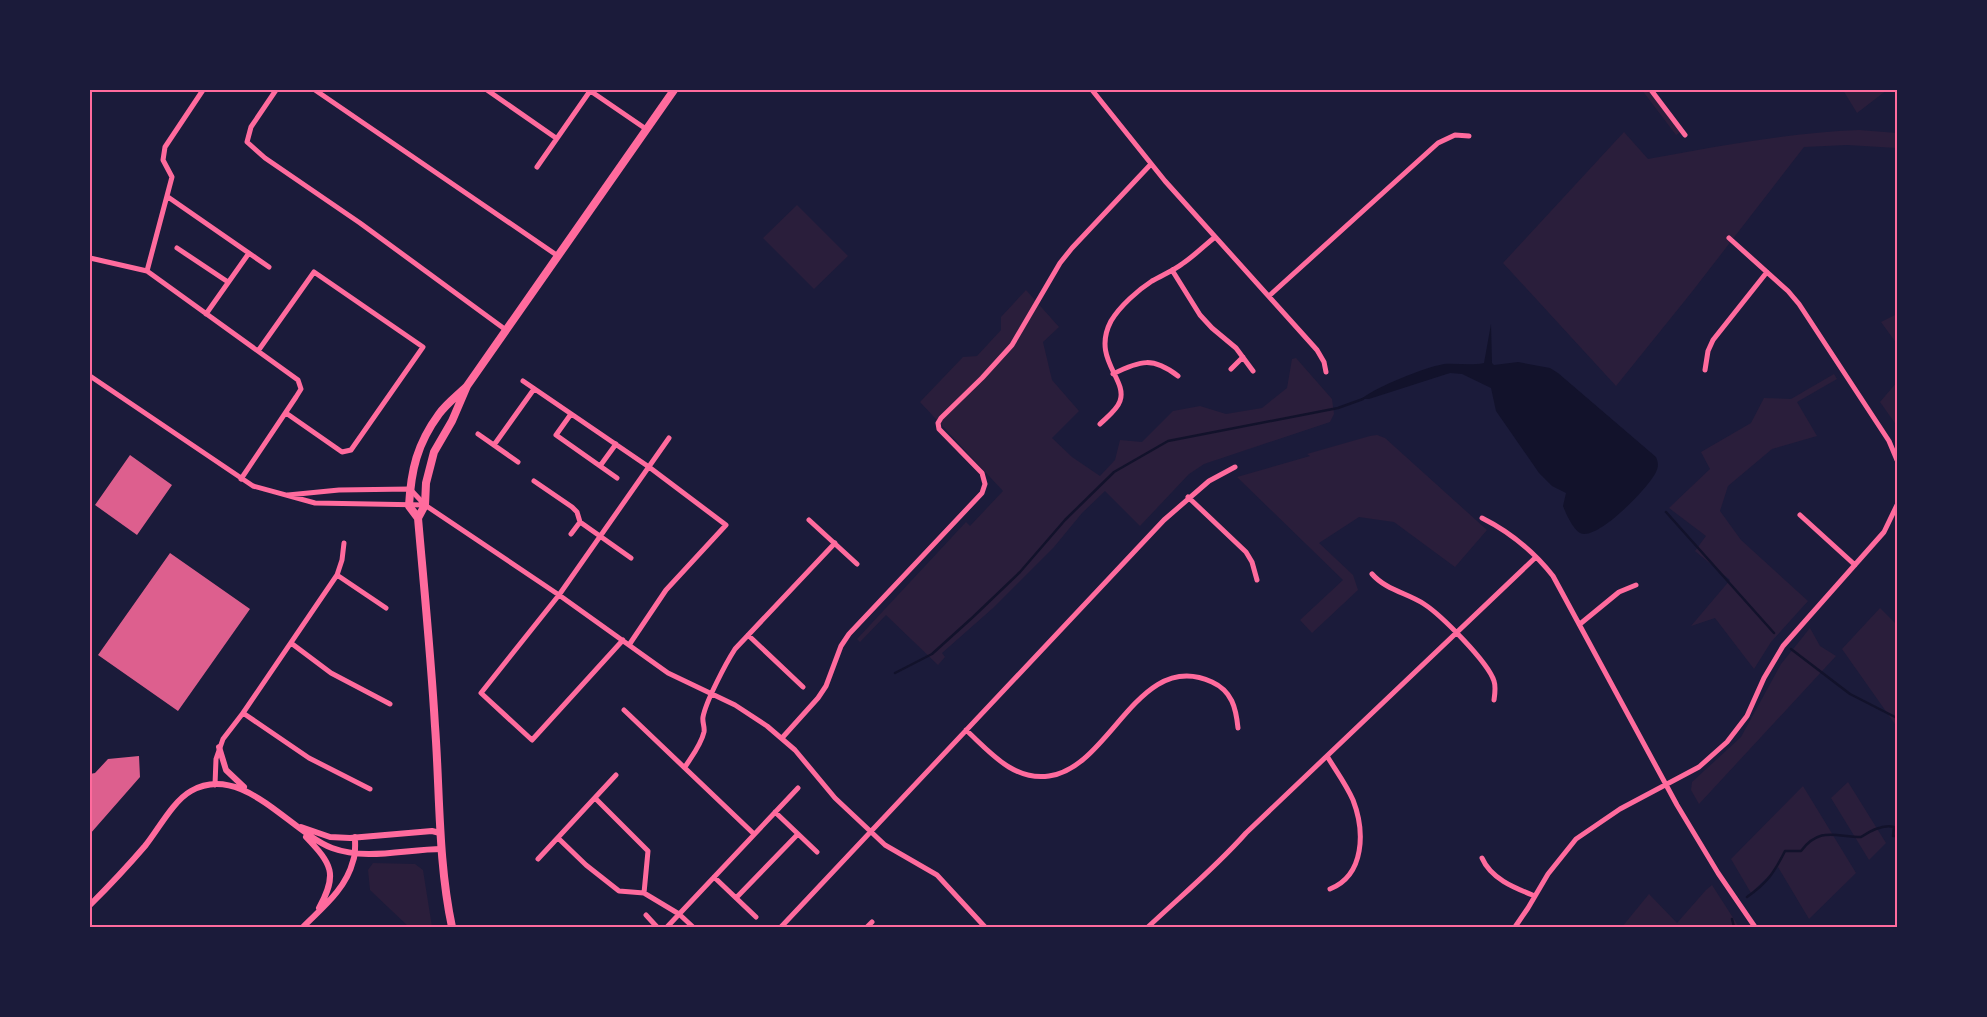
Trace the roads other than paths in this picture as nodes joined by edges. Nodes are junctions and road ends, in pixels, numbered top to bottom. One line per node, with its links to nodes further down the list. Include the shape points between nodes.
1 (202, 90): 15 (street, via 165,147 163,160 172,177)
2 (276, 90): 29 (street, via 251,128 247,142)
3 (315, 90): 20 (street)
4 (487, 90): 12 (street)
5 (674, 90): 9 (main road)
6 (1092, 90): 13 (street)
7 (1651, 90): 10 (street)
8 (589, 91): 9 (street); 12 (street)
9 (646, 129): 20 (main road)
10 (1686, 135)
11 (1469, 136): 27 (street, via 1455,135 1438,143)
12 (556, 138): 14 (street)
13 (1151, 164): 16 (street); 96 (street, via 1060,263 1012,346 941,418 939,428 982,474 985,484 982,493 849,634 826,686)
14 (537, 167)
15 (168, 197): 19 (street); 24 (street)
16 (1215, 236): 23 (street); 27 (street)
17 (1729, 238): 25 (street)
18 (177, 248): 26 (street)
19 (249, 253): 22 (street); 26 (street)
20 (558, 256): 29 (main road)
21 (90, 258): 24 (street)
22 (270, 267)
23 (1172, 270): 31 (street, via 1200,315); 36 (street, via 1142,287 1110,323 1105,342)
24 (148, 271): 28 (street)
25 (1766, 272): 33 (street, via 1713,340); 49 (street, via 1806,313 1889,441)
26 (228, 282): 28 (street)
27 (1269, 296): 35 (street, via 1317,350)
28 (206, 314): 30 (street)
29 (506, 330): 40 (main road)
30 (258, 351): 42 (street, via 300,384 301,389); 42 (street, via 314,272 423,347 351,450 342,452)
31 (1244, 357): 32 (street); 34 (street)
32 (1231, 369)
33 (1705, 370)
34 (1253, 371)
35 (1326, 372)
36 (1113, 374): 38 (street, via 1145,362 1156,363); 44 (street, via 1120,388 1120,400)
37 (90, 376): 55 (street)
38 (1178, 376)
39 (523, 381): 41 (street)
40 (467, 386): 57 (main road, via 440,412 427,431 414,459); 60 (main road, via 434,452 425,491)
41 (534, 389): 43 (street); 48 (street)
42 (286, 413): 55 (street)
43 (571, 414): 47 (street); 51 (street, via 556,435)
44 (1100, 424)
45 (478, 434): 48 (street)
46 (669, 438): 52 (street)
47 (616, 444): 51 (street); 52 (street)
48 (494, 445): 50 (street)
49 (1897, 460)
50 (518, 462)
51 (600, 466): 54 (street)
52 (649, 467): 69 (street); 87 (street, via 726,525 666,590)
53 (1235, 467): 59 (street)
54 (617, 478)
55 (241, 479): 58 (street, via 253,486)
56 (534, 481): 67 (street, via 572,507)
57 (410, 489): 58 (street, via 339,490); 60 (street); 62 (main road)
58 (288, 496): 62 (street, via 315,503)
59 (1188, 497): 78 (street, via 1246,552); 95 (street)
60 (426, 505): 62 (street); 64 (main road); 80 (street)
61 (1897, 505): 75 (street, via 1884,532)
62 (409, 506): 64 (main road)
63 (1800, 515): 75 (street)
64 (418, 518): 110 (main road)
65 (1482, 518): 72 (street, via 1507,532)
66 (809, 520): 71 (street)
67 (580, 522): 68 (street); 69 (street)
68 (571, 534)
69 (600, 537): 73 (street); 80 (street)
70 (344, 543): 77 (street)
71 (835, 543): 74 (street); 84 (street)
72 (1536, 557): 82 (street, via 1553,576); 83 (street)
73 (631, 558)
74 (857, 564)
75 (1855, 565): 101 (street, via 1783,646 1747,716 1727,742 1700,767)
76 (1372, 574): 83 (street, via 1386,586 1425,605)
77 (338, 575): 81 (street); 86 (street)
78 (1257, 580)
79 (1636, 585): 82 (street, via 1619,592)
80 (559, 595): 85 (street); 85 (street, via 481,692 532,740)
81 (386, 608)
82 (1580, 624): 101 (street)
83 (1456, 633): 90 (street, via 1490,673 1495,688); 98 (street)
84 (748, 635): 88 (street); 89 (street, via 728,659)
85 (623, 640): 87 (street)
86 (291, 643): 91 (street, via 331,673); 93 (street)
87 (629, 645): 89 (street, via 681,680)
88 (803, 687)
89 (712, 694): 96 (street, via 748,712); 99 (street, via 702,718 704,730 701,741)
90 (1494, 700)
91 (390, 704)
92 (624, 710): 99 (street)
93 (243, 714): 97 (street); 104 (street, via 309,758)
94 (1238, 728): 95 (street, via 1234,704 1227,692 1209,680 1188,677 1168,680 1148,691 1082,761 1055,774 1036,776 1012,770)
95 (966, 730): 109 (street)
96 (782, 738): 109 (street, via 835,798)
97 (219, 746): 102 (street); 105 (street, via 226,770)
98 (1327, 756): 121 (street, via 1347,788 1360,831 1354,870 1346,880); 139 (street)
99 (685, 767): 111 (street)
100 (616, 775): 106 (street)
101 (1666, 784): 123 (street, via 1620,809 1576,839); 141 (street, via 1718,873)
102 (215, 785): 105 (street, via 238,787); 125 (street, via 198,788 184,796)
103 (798, 788): 107 (street)
104 (370, 789)
105 (250, 793): 108 (street)
106 (595, 798): 114 (street); 122 (street, via 648,851)
107 (775, 812): 111 (street); 112 (street)
108 (295, 825): 113 (street, via 330,836); 117 (street, via 322,843); 127 (street, via 326,858 331,874)
109 (871, 832): 136 (street); 138 (street, via 898,854 937,875)
110 (440, 833): 113 (street); 115 (main road)
111 (754, 834): 120 (street)
112 (798, 834): 116 (street); 124 (street)
113 (355, 837): 117 (street)
114 (558, 838): 119 (street); 122 (street, via 619,891)
115 (442, 849): 117 (street); 132 (main road)
116 (817, 852)
117 (355, 853): 127 (street, via 344,882)
118 (1482, 858): 123 (street, via 1486,868 1497,877)
119 (538, 859)
120 (714, 877): 124 (street); 126 (street)
121 (1330, 888)
122 (644, 893): 126 (street)
123 (1535, 896): 140 (street)
124 (736, 898): 129 (street)
125 (90, 905)
126 (679, 914): 134 (street); 135 (street)
127 (315, 915): 131 (street)
128 (646, 915): 133 (street)
129 (756, 917)
130 (872, 922): 137 (street)
131 (302, 927)
132 (452, 927)
133 (658, 927)
134 (668, 927)
135 (693, 927)
136 (782, 927)
137 (867, 927)
138 (985, 927)
139 (1148, 927)
140 (1515, 927)
141 (1755, 927)

